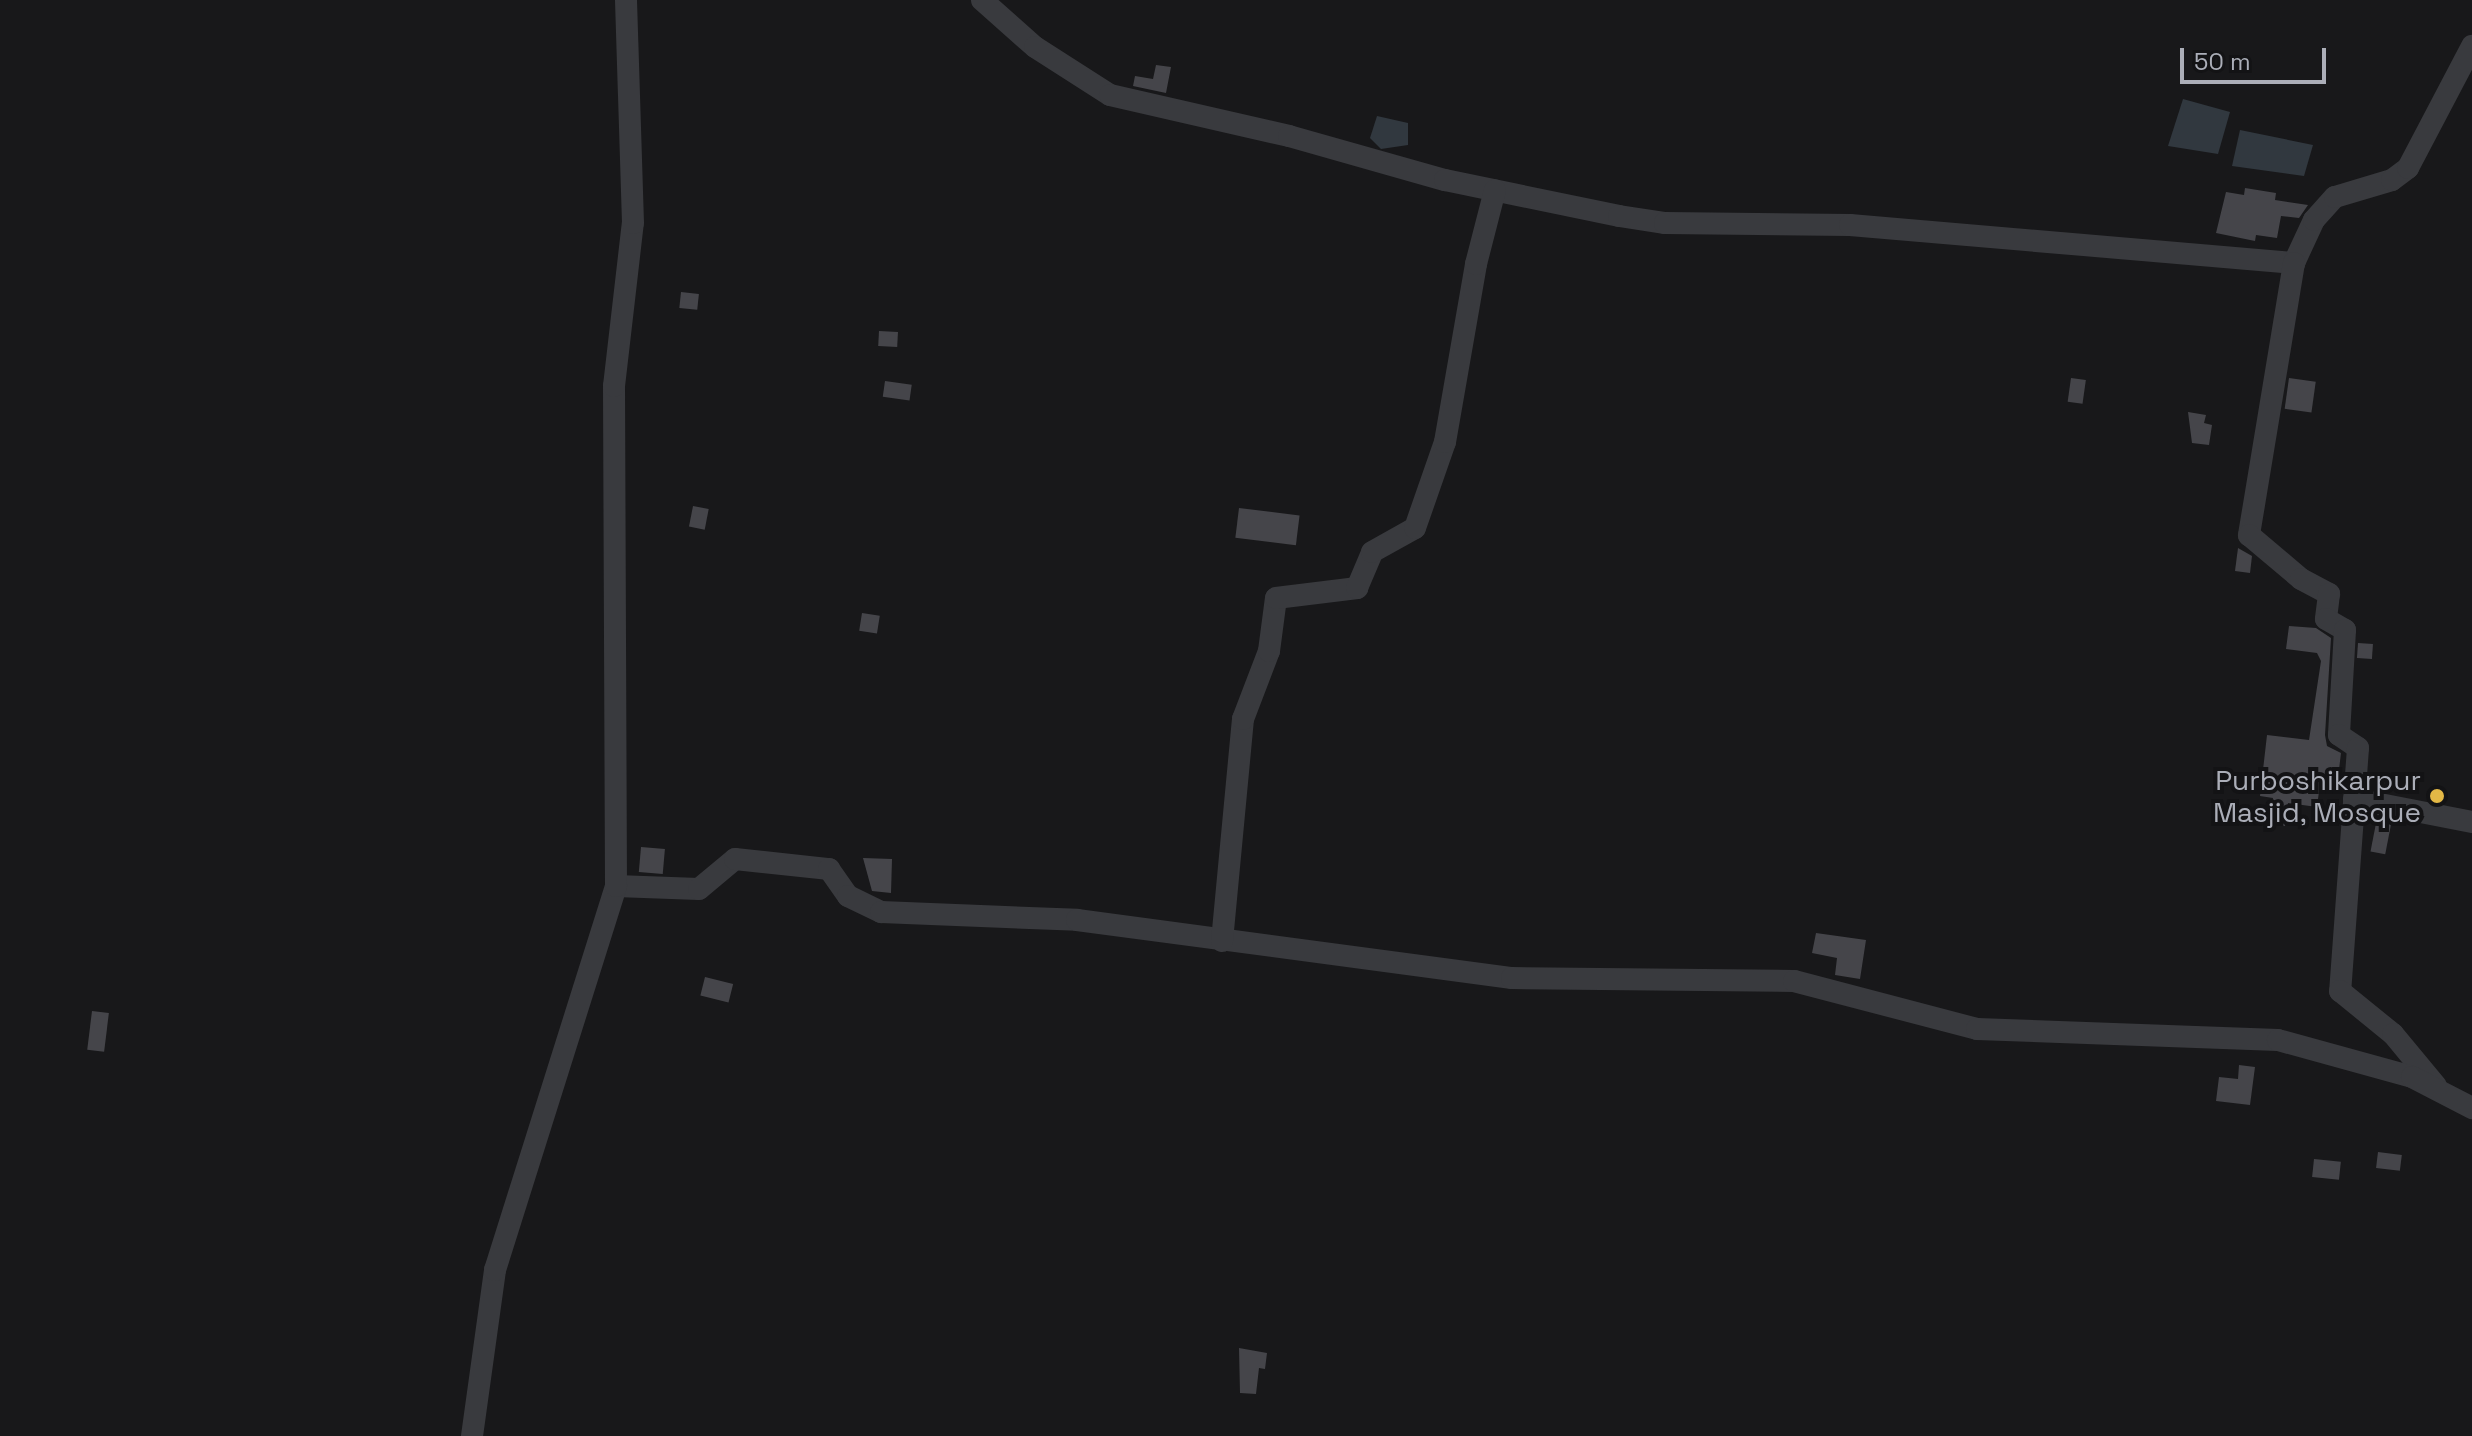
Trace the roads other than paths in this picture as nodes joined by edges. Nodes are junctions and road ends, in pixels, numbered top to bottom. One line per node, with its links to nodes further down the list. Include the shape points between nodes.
1 (626, 0): 8 (street, via 633,223 614,386)
2 (982, 0): 4 (street, via 1035,47 1110,95)
3 (2472, 46): 5 (street, via 2408,168 2392,180 2335,197 2314,220)
4 (1495, 190): 5 (street, via 1665,223 1850,225); 9 (street, via 1476,264 1445,442 1415,528 1372,552 1357,588 1276,598 1269,651 1243,719)
5 (2294, 263): 6 (street, via 2249,535 2301,579 2329,594 2326,619 2345,630 2339,735 2358,748)
6 (2354, 799): 7 (street); 10 (street, via 2340,991 2393,1034)
7 (2472, 822)
8 (616, 886): 9 (street, via 699,889 735,859 829,869 848,896 881,912 1077,920); 12 (street, via 495,1270)
9 (1222, 941): 10 (street, via 1512,978 1794,981 1977,1029 2278,1040 2412,1077)
10 (2441, 1092): 11 (street)
11 (2472, 1108)
12 (472, 1436)

